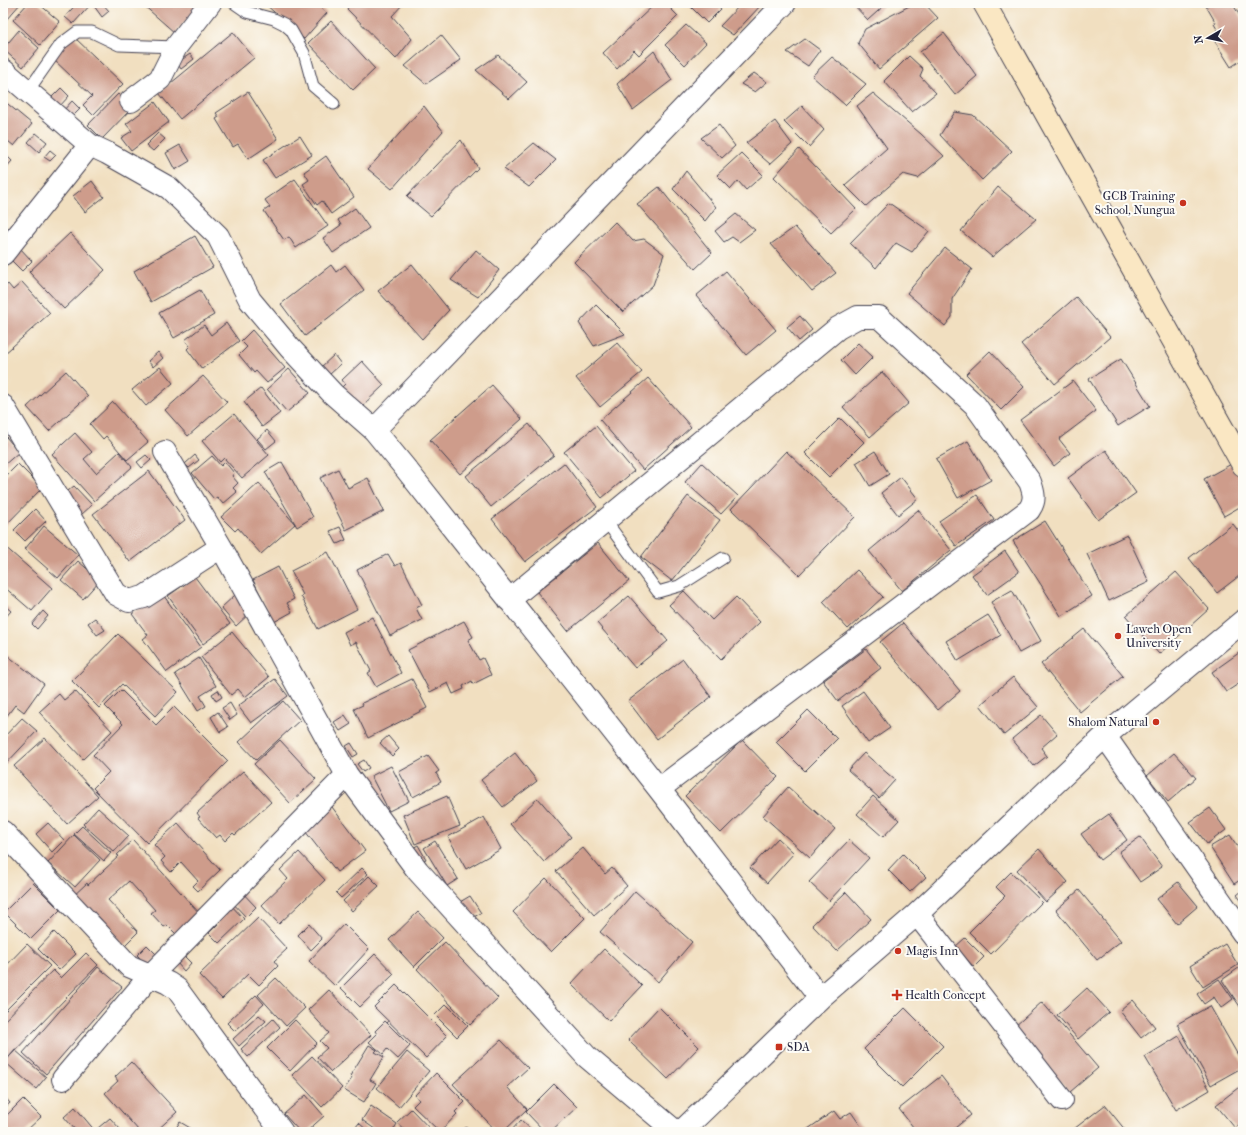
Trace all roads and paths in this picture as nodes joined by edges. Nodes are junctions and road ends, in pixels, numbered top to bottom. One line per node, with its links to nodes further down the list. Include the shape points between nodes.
1 (210, 3): 5 (street)
2 (234, 3): 9 (lane, via 247,12 274,19 291,30 304,53 313,86)
3 (785, 3): 13 (street)
4 (984, 3): 15 (street)
5 (176, 48): 7 (lane, via 119,45 92,32 77,32 61,44); 8 (street, via 160,79)
6 (3, 70): 7 (street)
7 (28, 91): 10 (street)
8 (131, 101)
9 (334, 104)
10 (90, 145): 11 (street); 13 (street, via 169,188 218,236 250,300 333,394)
11 (3, 254)
12 (3, 406): 17 (street, via 116,594 129,601 144,597)
13 (374, 430): 19 (street)
14 (165, 452): 17 (street)
15 (1243, 466)
16 (606, 520): 18 (lane, via 658,592 679,586); 19 (street); 23 (street, via 838,328 858,317 880,317 975,405 1030,482 1034,494 1034,503 1029,510)
17 (221, 547): 22 (street)
18 (723, 558)
19 (509, 600): 23 (street)
20 (1243, 621): 21 (street)
21 (1105, 736): 25 (street); 26 (street)
22 (347, 775): 27 (street); 32 (street, via 418,871 586,1057)
23 (659, 790): 28 (street)
24 (3, 832): 27 (street, via 129,966)
25 (917, 914): 28 (street); 30 (street)
26 (1243, 933)
27 (151, 975): 29 (street); 31 (street, via 177,989)
28 (820, 998): 33 (street)
29 (63, 1079)
30 (1062, 1100)
31 (282, 1132)
32 (676, 1132)
33 (681, 1132)

